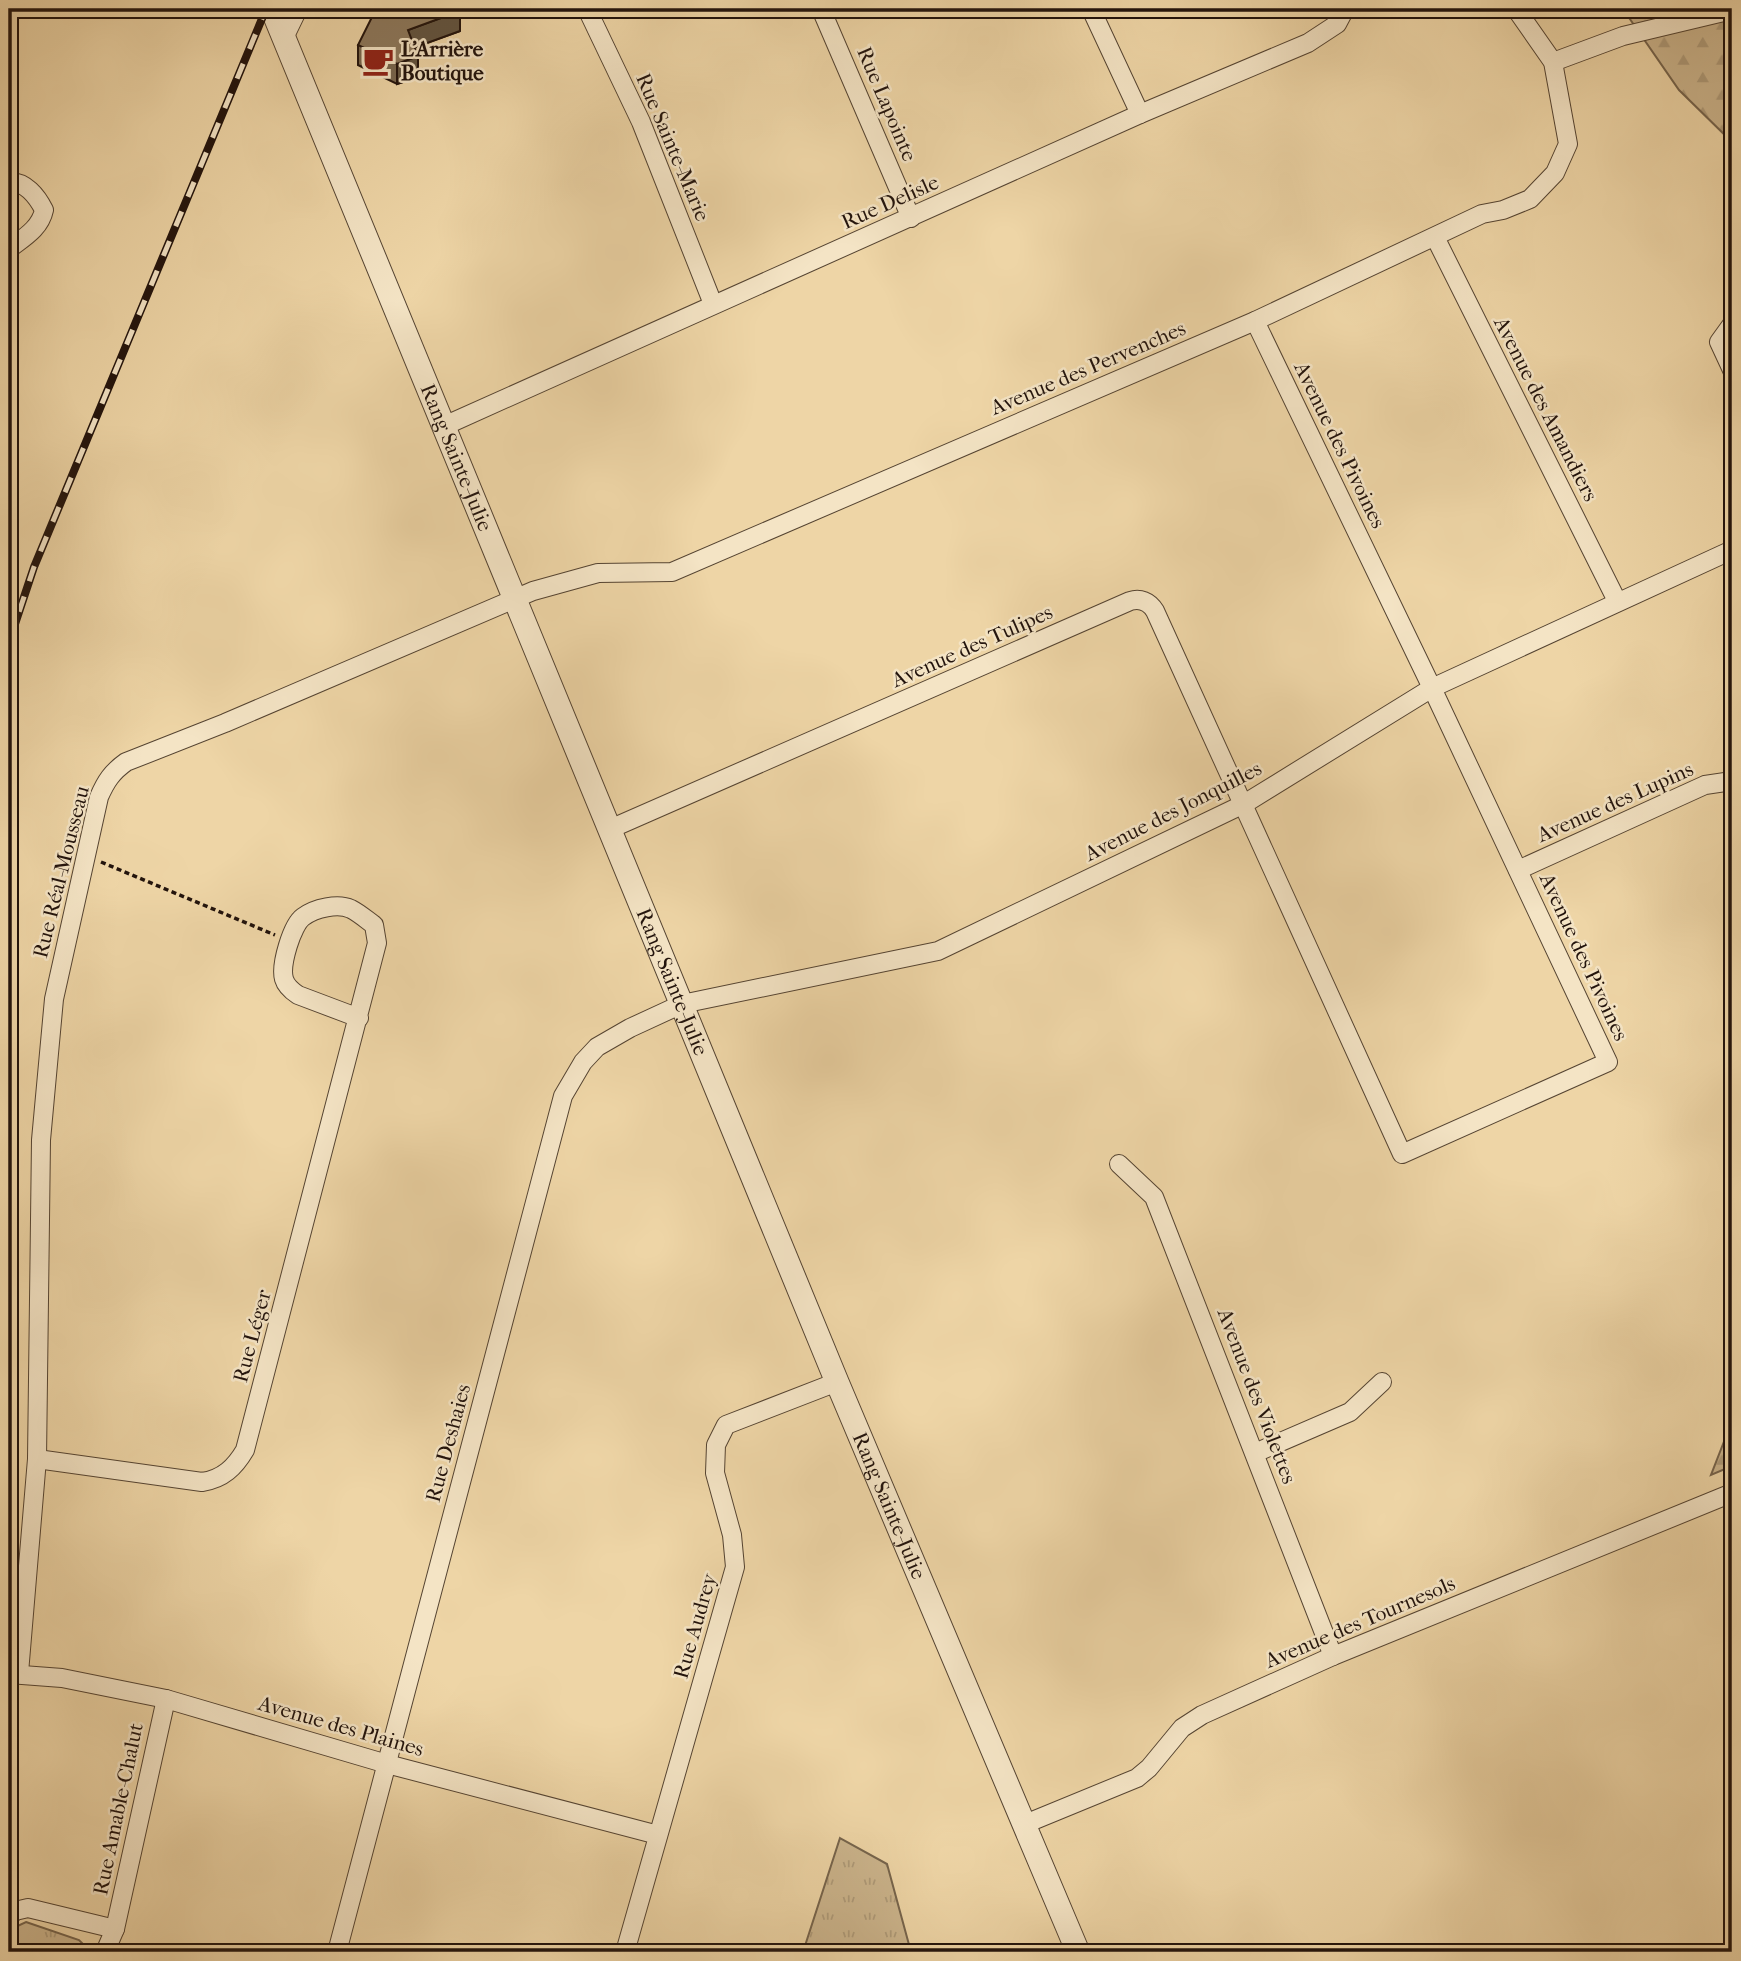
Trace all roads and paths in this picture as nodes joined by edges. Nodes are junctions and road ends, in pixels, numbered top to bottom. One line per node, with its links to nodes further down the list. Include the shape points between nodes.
1 (272, 9): 9 (street, Rang Sainte-Julie)
2 (298, 9): 9 (street)
3 (587, 9): 16 (street, Rue Sainte-Marie, via 641,122)
4 (821, 9): 13 (street, Rue Lapointe)
5 (1091, 9): 11 (street)
6 (1345, 9): 11 (street, Rue Delisle, via 1337,24 1308,43)
7 (1516, 9): 10 (street)
8 (1732, 10): 10 (street, via 1623,36)
9 (284, 37): 20 (street, Rang Sainte-Julie)
10 (1553, 62): 14 (street, Avenue des Pervenches, via 1568,144 1555,173 1530,199 1482,214)
11 (1140, 114): 13 (street, Rue Delisle)
12 (9, 182): 15 (street, via 27,189 44,210 34,229)
13 (911, 218): 16 (street, Rue Delisle)
14 (1435, 237): 17 (street, Avenue des Pervenches); 23 (street, Avenue des Amandiers)
15 (9, 249)
16 (713, 304): 20 (street, Rue Delisle)
17 (1255, 321): 22 (street, Avenue des Pervenches, via 672,572 598,573); 24 (street, Avenue des Pivoines)
18 (1732, 324): 19 (street, via 1719,342)
19 (1732, 370)
20 (444, 426): 22 (street, Rang Sainte-Julie)
21 (1732, 550): 23 (street, Avenue des Jonquilles)
22 (515, 598): 27 (street, Rang Sainte-Julie); 28 (street, Rue Réal-Mousseau, via 126,762 105,783)
23 (1618, 601): 24 (street, Avenue des Jonquilles)
24 (1432, 688): 26 (street, Avenue des Jonquilles); 29 (street, Avenue des Pivoines)
25 (1732, 781): 29 (street, Avenue des Lupins, via 1705,785)
26 (1244, 804): 27 (street, Avenue des Tulipes, via 1155,611 1138,600); 29 (street, Avenue des Pivoines, via 1402,1154 1608,1062); 31 (street, Avenue des Jonquilles, via 938,951)
27 (610, 829): 31 (street, Rang Sainte-Julie)
28 (85, 855): 30 (path); 37 (street, Rue Réal-Mousseau, via 54,999 41,1140)
29 (1518, 870)
30 (289, 942): 32 (street, Rue Léger, via 283,978 289,990); 32 (street, Rue Léger, via 304,916 333,906 349,908 374,925 377,943)
31 (682, 1004): 34 (street, Rang Sainte-Julie); 42 (street, Rue Deshaies, via 597,1047 563,1096)
32 (359, 1018): 37 (street, Rue Léger, via 245,1450 238,1461 214,1480 202,1482)
33 (1119, 1164): 36 (street, Avenue des Violettes, via 1154,1197)
34 (837, 1382): 43 (street, Rang Sainte-Julie); 44 (street, Rue Audrey, via 726,1425 716,1445 715,1473 732,1535 735,1567)
35 (1382, 1382): 36 (street, via 1350,1412)
36 (1255, 1453): 39 (street, Avenue des Violettes)
37 (37, 1459): 40 (street, Rue Réal-Mousseau)
38 (1732, 1493): 39 (street, Avenue des Tournesols)
39 (1333, 1656): 43 (street, Avenue des Tournesols, via 1192,1721 1137,1778)
40 (14, 1673): 41 (street, Avenue des Plaines)
41 (166, 1699): 42 (street, Avenue des Plaines); 46 (street, Rue Amable-Chalut)
42 (387, 1764): 44 (street, Avenue des Plaines); 48 (street, Rue Deshaies)
43 (1025, 1824): 50 (street, Rang Sainte-Julie)
44 (658, 1835): 49 (street, Rue Audrey)
45 (9, 1917): 46 (street, Rue Amable-Chalut, via 28,1908)
46 (115, 1929): 47 (street, Rue Amable-Chalut)
47 (104, 1952)
48 (337, 1952)
49 (625, 1952)
50 (1078, 1952)

